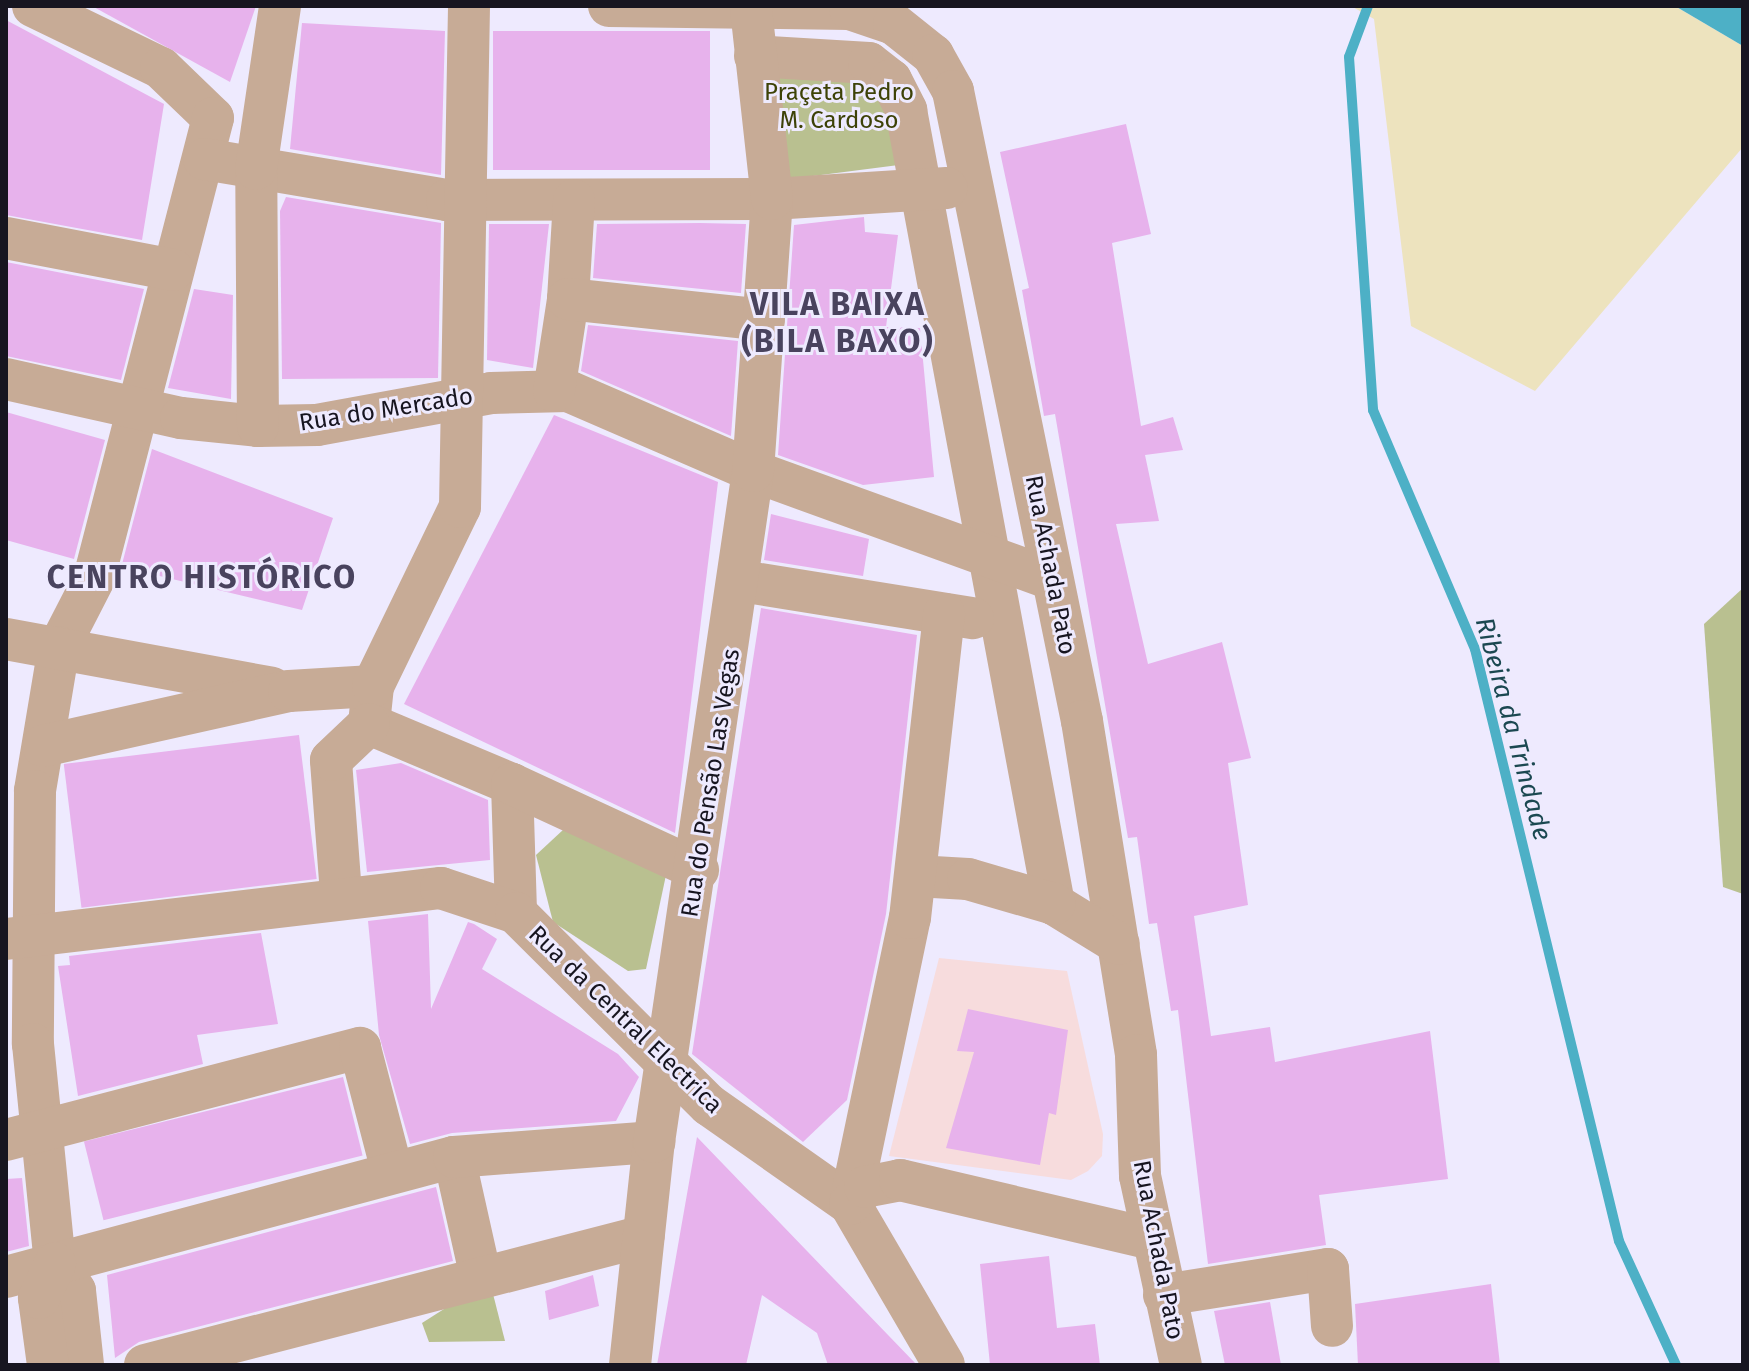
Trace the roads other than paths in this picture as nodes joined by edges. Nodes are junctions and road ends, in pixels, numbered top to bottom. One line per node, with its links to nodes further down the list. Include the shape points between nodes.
1 (33, 6): 7 (street, via 161,68 198,96 213,118)
2 (280, 6): 8 (street)
3 (469, 6): 12 (street)
4 (609, 6): 5 (street)
5 (751, 10): 6 (street, Rua do Pensão Las Vegas); 9 (street, Rua Achada Pato, via 850,9 894,24 933,55 953,91)
6 (755, 56): 10 (street, via 836,55 869,63 891,80 906,110); 11 (street, Rua do Pensão Las Vegas)
7 (204, 159): 8 (street); 15 (street)
8 (256, 169): 12 (street); 22 (street)
9 (976, 187): 10 (street); 25 (street, Rua Achada Pato)
10 (921, 190): 11 (street); 24 (street)
11 (772, 199): 13 (street); 17 (street, Rua do Pensão Las Vegas)
12 (466, 200): 13 (street); 20 (street)
13 (574, 200): 16 (street)
14 (6, 238): 15 (street)
15 (173, 270): 21 (street)
16 (568, 299): 17 (street); 19 (street)
17 (764, 320): 23 (street, Rua do Pensão Las Vegas)
18 (6, 379): 21 (street, Rua do Mercado)
19 (554, 391): 20 (street, Rua do Mercado); 23 (street, Rua do Mercado)
20 (466, 399): 22 (street, Rua do Mercado, via 317,425); 32 (street, via 460,507)
21 (135, 406): 22 (street, Rua do Mercado); 30 (street, via 94,579)
22 (258, 426)
23 (753, 471): 24 (street, Rua do Mercado); 26 (street, Rua do Pensão Las Vegas)
24 (984, 552): 25 (street, Rua do Mercado); 28 (street)
25 (1052, 579): 41 (street, Rua Achada Pato)
26 (741, 581): 27 (street); 35 (street, Rua do Pensão Las Vegas)
27 (944, 614): 28 (street); 36 (street)
28 (997, 622): 38 (street)
29 (6, 639): 30 (street)
30 (59, 647): 31 (street); 33 (street)
31 (289, 691): 32 (street); 33 (street)
32 (371, 705): 34 (street); 37 (street, via 331,760)
33 (43, 746): 40 (street)
34 (512, 784): 35 (street); 39 (street)
35 (698, 870): 43 (street, Rua do Pensão Las Vegas)
36 (916, 876): 38 (street, via 968,879); 48 (street)
37 (341, 894): 39 (street, Rua da Central Electrica, via 441,888); 40 (street, Rua da Central Electrica)
38 (1054, 904): 41 (street)
39 (516, 913): 43 (street, Rua da Central Electrica)
40 (18, 937): 42 (street)
41 (1119, 944): 50 (street, Rua Achada Pato, via 1136,1055 1140,1176)
42 (20, 1049): 44 (street)
43 (668, 1061): 45 (street, Rua do Pensão Las Vegas); 48 (street, Rua da Central Electrica, via 725,1118)
44 (25, 1133): 47 (street, via 360,1048); 51 (street)
45 (654, 1142): 46 (street); 49 (street, Rua do Pensão Las Vegas)
46 (454, 1157): 47 (street); 53 (street)
47 (392, 1171): 51 (street)
48 (850, 1204): 50 (street, via 865,1187 900,1180); 60 (street, Rua da Central Electrica)
49 (644, 1236): 53 (street); 59 (street, Rua do Pensão Las Vegas)
50 (1152, 1239): 54 (street, Rua Achada Pato)
51 (55, 1263): 52 (street); 56 (street, via 39,1298); 57 (street, via 75,1291)
52 (6, 1277)
53 (481, 1278): 58 (street)
54 (1164, 1295): 55 (street, via 1328,1269); 61 (street, Rua Achada Pato)
55 (1332, 1326)
56 (48, 1365)
57 (83, 1365)
58 (145, 1365)
59 (630, 1365)
60 (944, 1365)
61 (1181, 1365)

